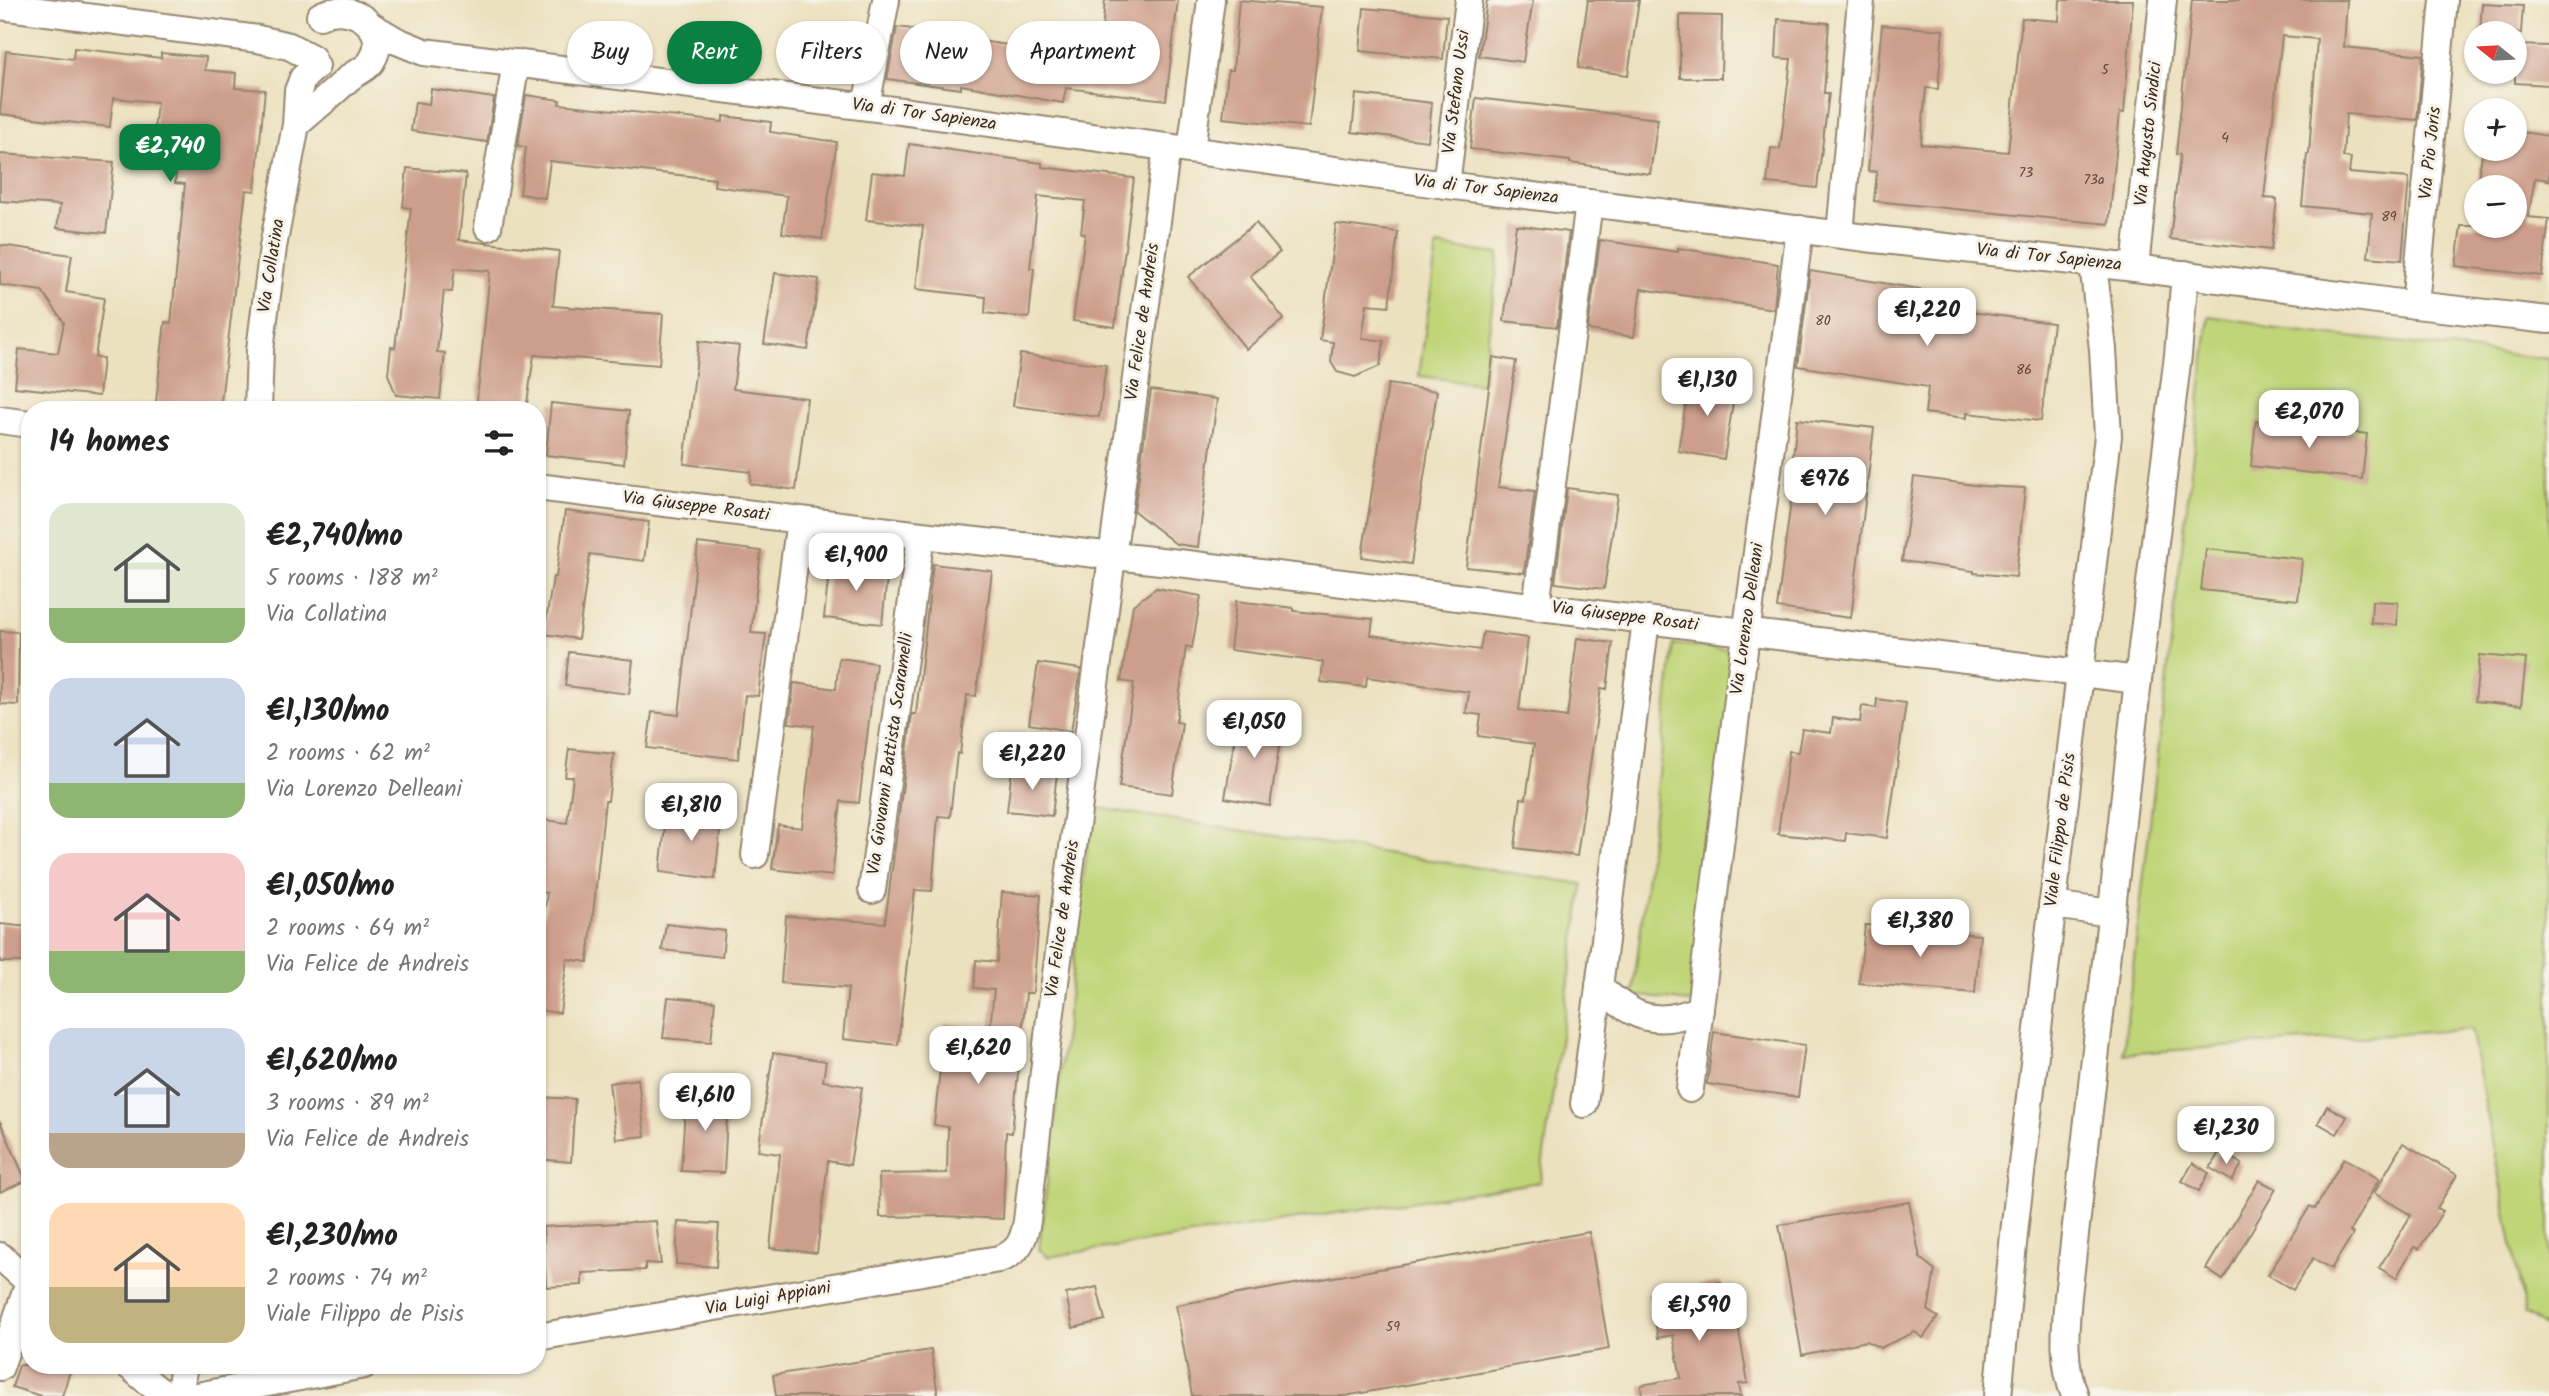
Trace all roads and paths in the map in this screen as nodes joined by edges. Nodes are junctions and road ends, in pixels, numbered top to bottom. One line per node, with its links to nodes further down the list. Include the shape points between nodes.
1 (886, 0): 15 (street)
2 (1211, 0): 17 (street, Via Felice de Andreis)
3 (1469, 0): 18 (street, Via Stefano Ussi)
4 (1861, 0): 22 (street)
5 (2163, 0): 24 (street, Via Augusto Sindici)
6 (2444, 0): 26 (street, Via Pio Joris)
7 (0, 6): 10 (street)
8 (322, 13): 9 (street, via 347,9); 10 (street, via 287,37); 12 (street, via 309,42)
9 (370, 17): 11 (street, via 397,41); 14 (street, via 376,49)
10 (265, 40): 12 (street, via 289,46)
11 (424, 52): 13 (street, Via di Tor Sapienza); 14 (street)
12 (314, 62): 14 (street, via 341,78); 16 (street, Via Collatina, via 299,85)
13 (516, 63): 15 (street, Via di Tor Sapienza); 20 (street)
14 (358, 72): 16 (street)
15 (866, 106): 17 (street, Via di Tor Sapienza)
16 (296, 125): 28 (street, Via Collatina, via 273,247)
17 (1179, 149): 18 (street, Via di Tor Sapienza); 34 (street, Via Felice de Andreis)
18 (1446, 185): 19 (street, Via di Tor Sapienza)
19 (1589, 203): 21 (street, Via di Tor Sapienza); 35 (street)
20 (488, 227)
21 (1800, 229): 22 (street, Via di Tor Sapienza); 37 (street, Via Lorenzo Delleani)
22 (1840, 234): 23 (street, Via di Tor Sapienza)
23 (2093, 264): 24 (street, Via di Tor Sapienza); 38 (street, Viale Filippo de Pisis, via 2108,436)
24 (2135, 268): 25 (street, Via di Tor Sapienza)
25 (2185, 274): 26 (street, Via di Tor Sapienza); 39 (street)
26 (2415, 305): 27 (street, Via di Tor Sapienza)
27 (2549, 320)
28 (258, 401)
29 (0, 421): 30 (street)
30 (21, 423)
31 (546, 488): 32 (street, Via Giuseppe Rosati)
32 (800, 520): 33 (street, Via Giuseppe Rosati); 40 (street)
33 (920, 535): 34 (street, Via Giuseppe Rosati); 41 (street, Via Giovanni Battista Scaramelli)
34 (1112, 555): 35 (street, Via Giuseppe Rosati); 49 (street, Via Felice de Andreis, via 1027,1221 1017,1249)
35 (1536, 606): 36 (street, Via Giuseppe Rosati)
36 (1646, 620): 37 (street, Via Giuseppe Rosati); 44 (street)
37 (1746, 632): 38 (street, Via Giuseppe Rosati); 45 (street, Via Lorenzo Delleani)
38 (2080, 674): 39 (street, Via Giuseppe Rosati); 42 (street, Viale Filippo de Pisis)
39 (2138, 680): 43 (street)
40 (755, 855)
41 (872, 890)
42 (2052, 905): 43 (street); 60 (street, Viale Filippo de Pisis)
43 (2112, 913): 61 (street, via 2065,1329 2066,1363)
44 (1599, 986): 45 (street, via 1616,1003 1643,1017 1670,1020); 47 (street)
45 (1700, 1009): 46 (street, Via Lorenzo Delleani)
46 (1690, 1089)
47 (1584, 1104)
48 (0, 1256): 50 (street)
49 (999, 1259): 52 (street, Via Luigi Appiani)
50 (21, 1276)
51 (21, 1306): 53 (street)
52 (546, 1335)
53 (0, 1367)
54 (139, 1374): 57 (street)
55 (183, 1374): 58 (street)
56 (316, 1374): 59 (street)
57 (169, 1396)
58 (179, 1396)
59 (197, 1396)
60 (1997, 1396)
61 (2076, 1396)

